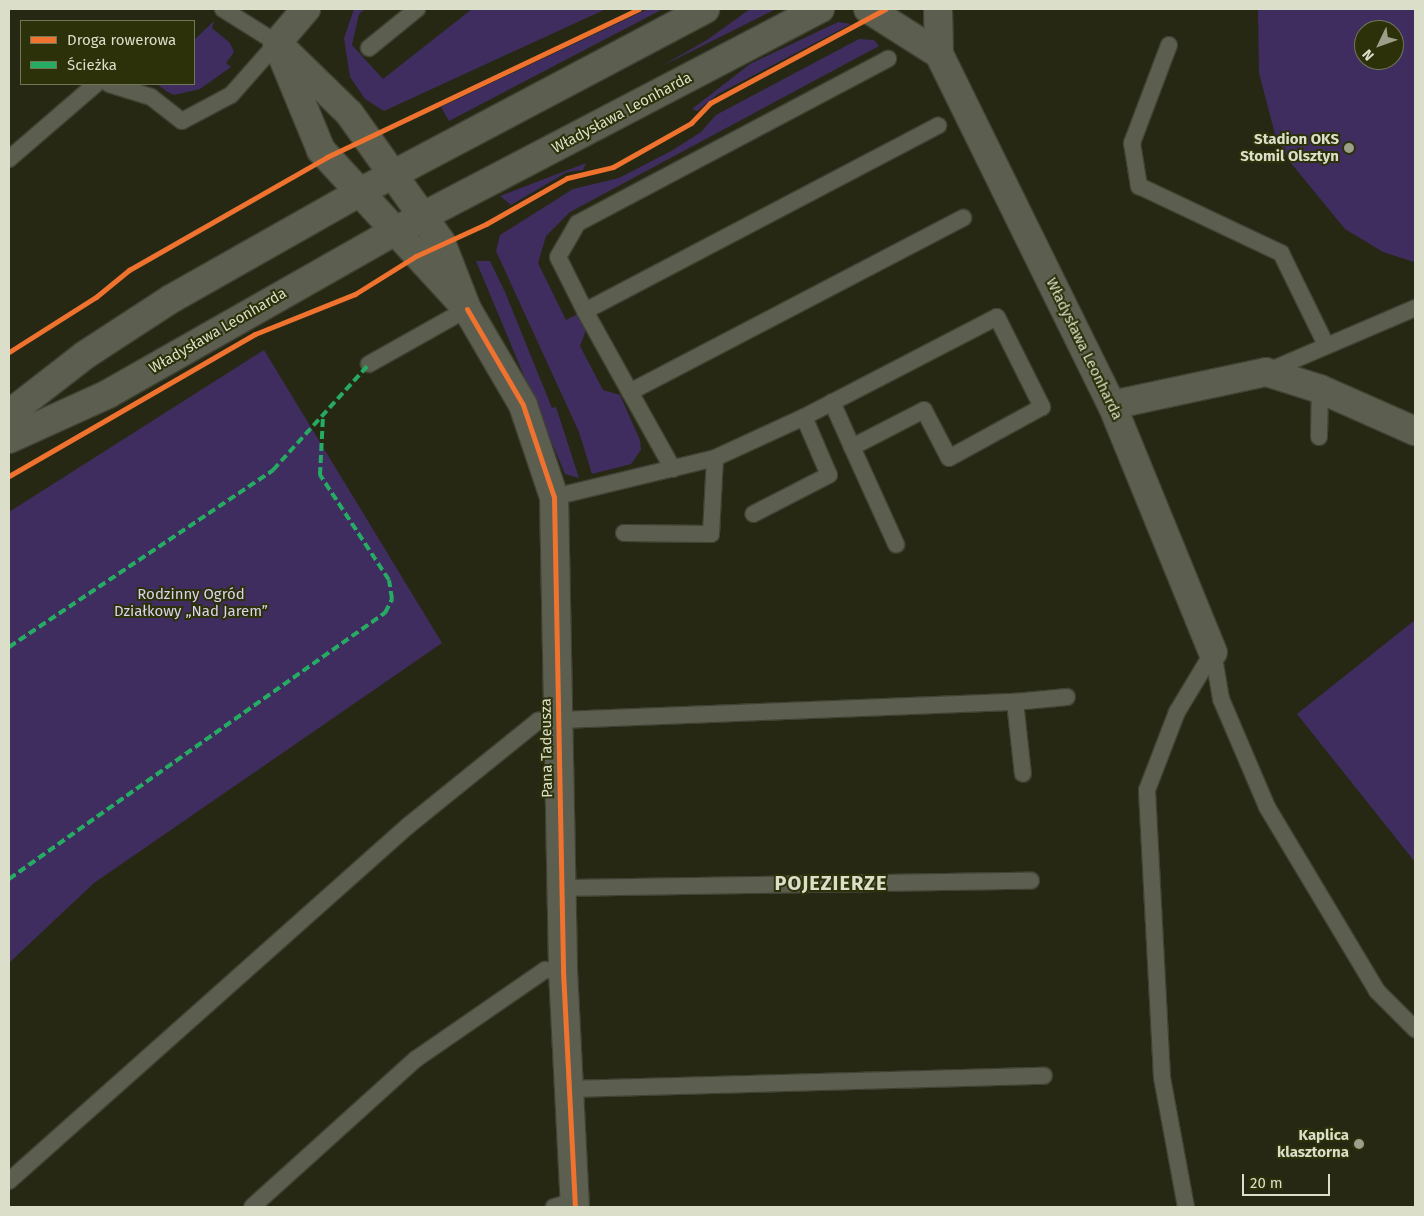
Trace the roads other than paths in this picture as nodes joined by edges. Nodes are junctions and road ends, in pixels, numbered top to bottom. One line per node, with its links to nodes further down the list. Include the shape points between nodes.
1 (223, 9): 8 (lane)
2 (306, 9): 8 (street)
3 (417, 9): 10 (lane)
4 (705, 9): 17 (street)
5 (820, 9): 19 (street, Władysława Leonharda)
6 (868, 9): 11 (street)
7 (938, 9): 11 (street, Władysława Leonharda)
8 (277, 43): 14 (lane, via 231,95 182,121 151,97); 17 (street, via 349,113); 18 (street, via 321,150)
9 (1169, 45): 25 (lane, via 1132,143 1139,186 1281,253)
10 (369, 48)
11 (939, 54): 31 (street, Władysława Leonharda)
12 (888, 59): 24 (lane, via 578,223 558,257)
13 (95, 85): 16 (lane)
14 (112, 85)
15 (938, 126): 24 (lane)
16 (9, 159)
17 (393, 174): 18 (street); 19 (street)
18 (358, 193): 21 (street, Pana Tadeusza); 32 (street, via 171,299 85,355)
19 (423, 216): 21 (street, Władysława Leonharda); 23 (street, Pana Tadeusza, via 448,256)
20 (963, 218): 29 (lane)
21 (393, 232): 23 (street, Pana Tadeusza); 36 (street, Władysława Leonharda, via 108,394)
22 (1415, 308): 25 (lane)
23 (467, 309): 26 (lane); 40 (street, Pana Tadeusza, via 523,405)
24 (585, 312): 29 (lane)
25 (1326, 345): 27 (lane)
26 (369, 364)
27 (1266, 372): 28 (street); 31 (street)
28 (1320, 389): 34 (street); 35 (lane)
29 (630, 392): 39 (lane)
30 (832, 402): 33 (lane); 37 (lane); 37 (lane, via 997,317 1042,407 949,458 924,410)
31 (1112, 406): 44 (street, Władysława Leonharda)
32 (9, 414)
33 (804, 417): 38 (lane); 41 (lane, via 829,475)
34 (1415, 431)
35 (1319, 437)
36 (9, 439)
37 (852, 447): 43 (lane)
38 (715, 458): 39 (lane); 42 (lane, via 711,534)
39 (673, 469): 40 (lane)
40 (554, 497): 47 (street, Pana Tadeusza)
41 (753, 514)
42 (624, 533)
43 (896, 544)
44 (1213, 652): 52 (lane, via 1221,699 1267,807 1377,991); 58 (lane, via 1177,712 1147,790 1162,1078)
45 (1067, 697): 46 (lane)
46 (1015, 702): 47 (lane); 48 (lane)
47 (558, 719): 50 (street, Pana Tadeusza); 55 (lane, via 538,721 409,825)
48 (1023, 774)
49 (1031, 881): 50 (lane)
50 (562, 888): 51 (street, Pana Tadeusza)
51 (563, 971): 54 (street, Pana Tadeusza); 57 (lane, via 545,970 416,1059)
52 (1415, 1029)
53 (1044, 1076): 54 (lane)
54 (568, 1089): 56 (street, Pana Tadeusza)
55 (9, 1181)
56 (568, 1205)
57 (252, 1207)
58 (1186, 1207)

